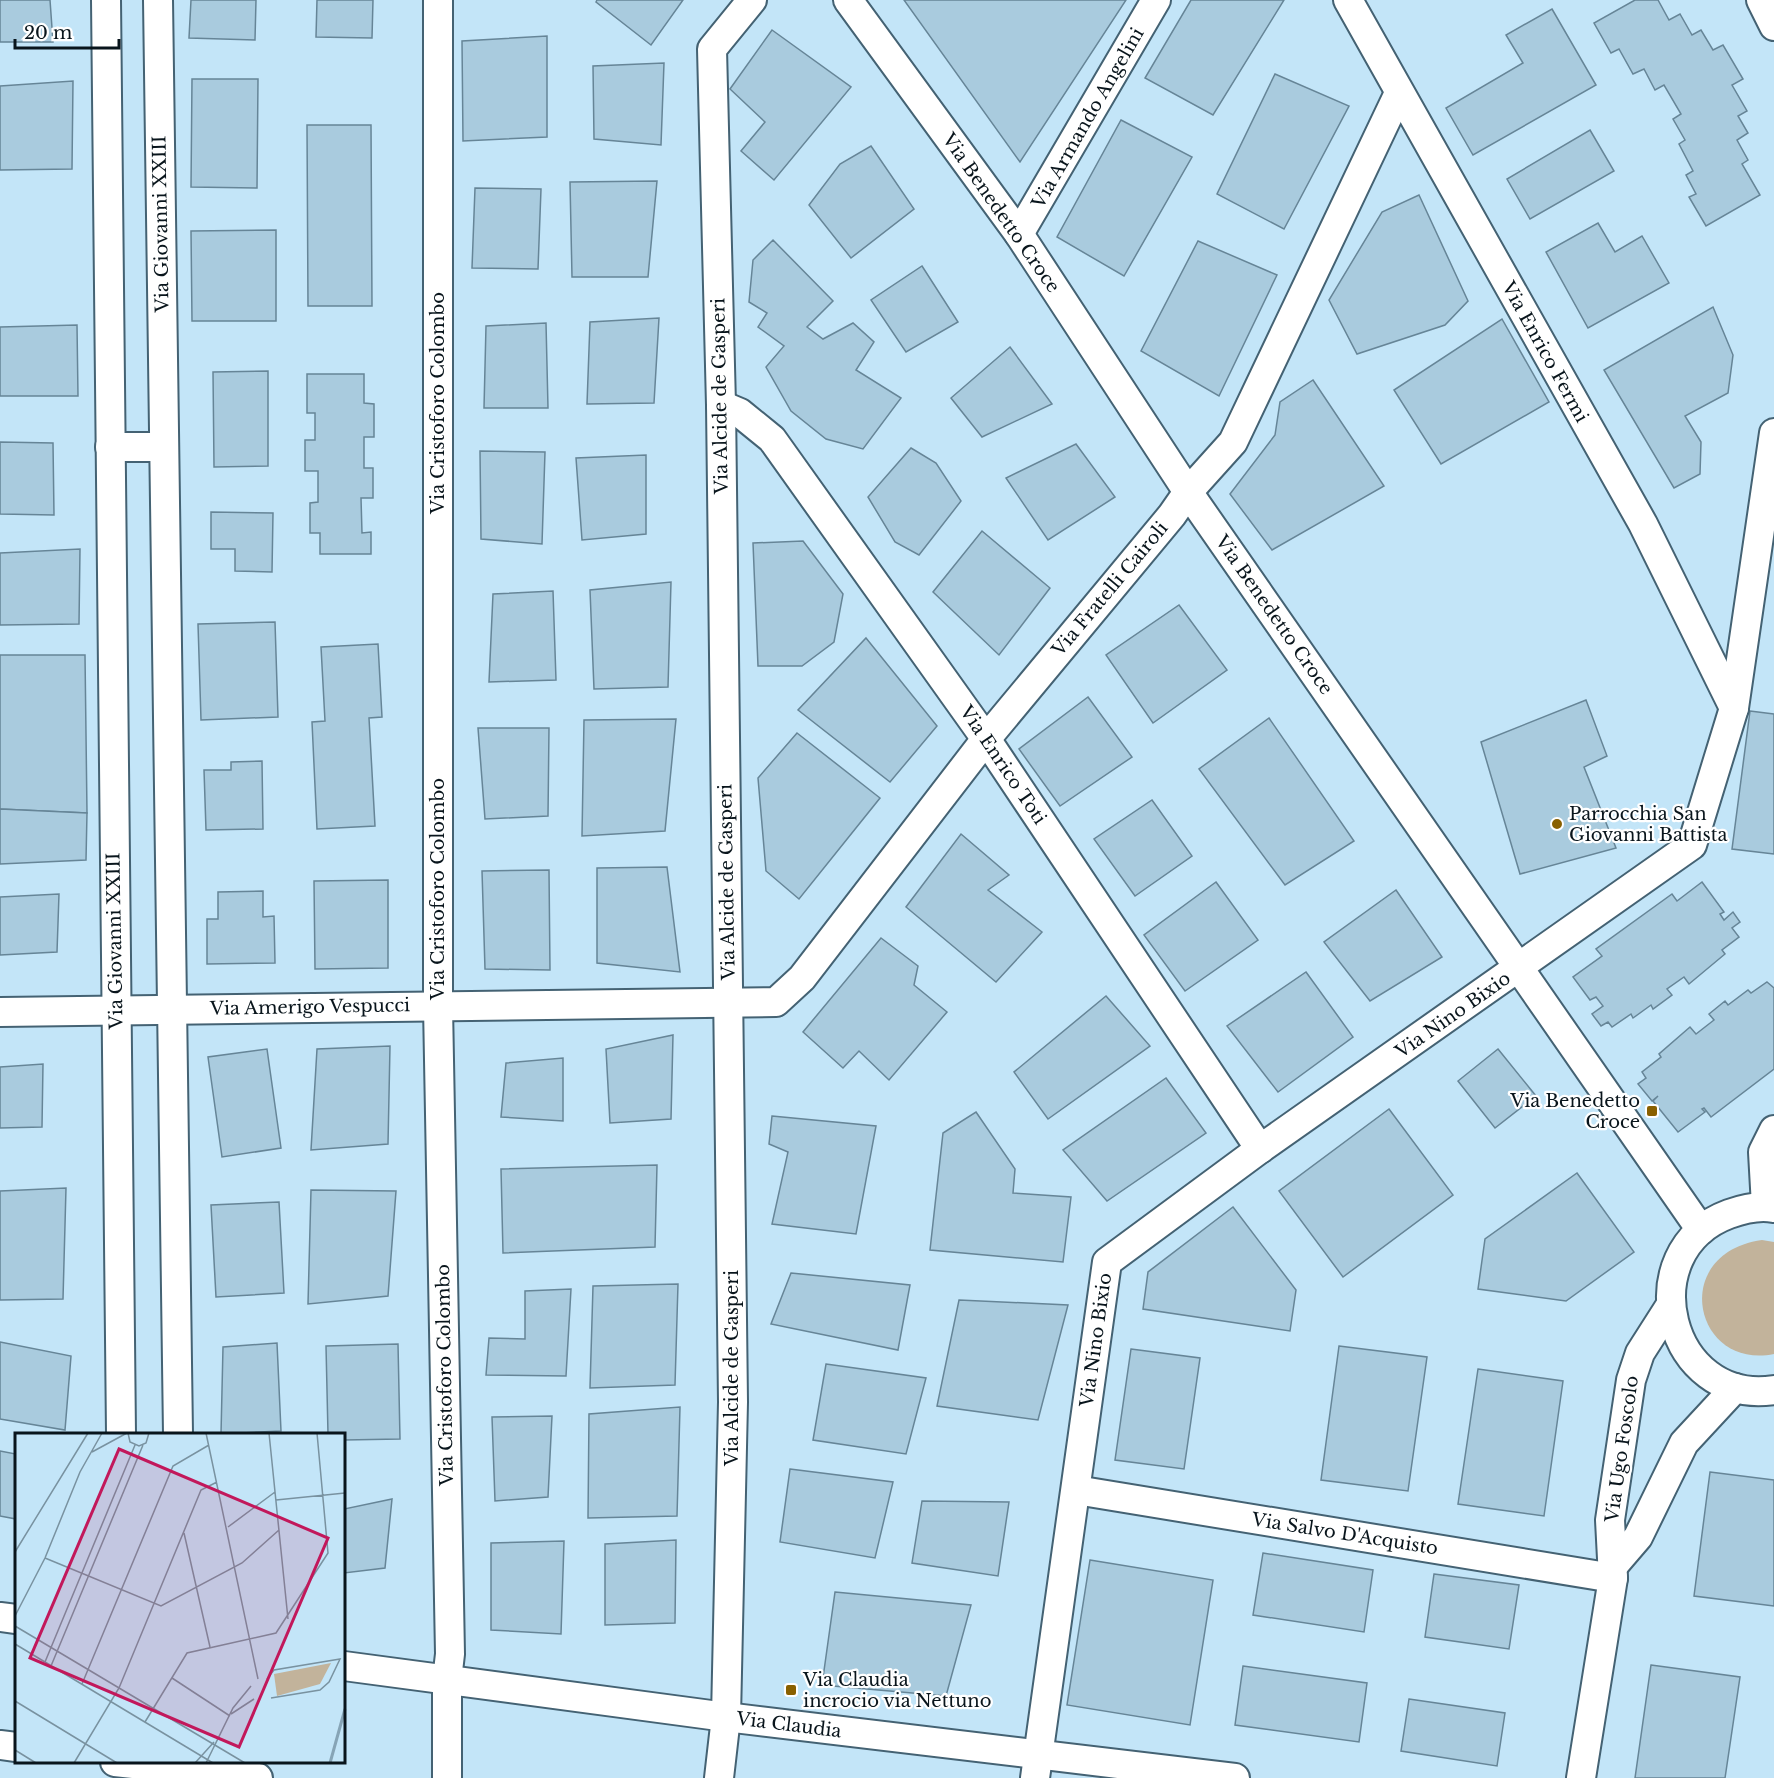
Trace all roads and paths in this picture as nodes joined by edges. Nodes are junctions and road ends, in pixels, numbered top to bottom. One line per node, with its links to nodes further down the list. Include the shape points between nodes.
1 (105, 0): 14 (street, Via Giovanni XXIII)
2 (158, 0): 15 (street, Via Giovanni XXIII)
3 (438, 0): 21 (street, Via Cristoforo Colombo)
4 (752, 0): 12 (street, Via Alcide de Gasperi, via 712,49)
5 (848, 0): 11 (street, Via Benedetto Croce)
6 (1156, 0): 11 (street, Via Armando Angelini)
7 (1347, 0): 10 (street, Via Enrico Fermi)
8 (1761, 0): 9 (street)
9 (1774, 26)
10 (1399, 93): 16 (street, Via Fratelli Cairoli, via 1233,442); 17 (street, Via Enrico Fermi, via 1642,524)
11 (1019, 234): 16 (street, Via Benedetto Croce)
12 (721, 405): 18 (street, Via Enrico Toti, via 740,413 772,439); 20 (street, Via Alcide de Gasperi)
13 (1774, 433): 17 (street, Via Nino Bixio)
14 (110, 447): 15 (street); 24 (street, Via Giovanni XXIII)
15 (164, 447): 22 (street, Via Giovanni XXIII)
16 (1188, 492): 18 (street, Via Fratelli Cairoli); 19 (street, Via Benedetto Croce)
17 (1734, 708): 19 (street, Via Nino Bixio, via 1692,845)
18 (986, 739): 20 (street, Via Fratelli Cairoli, via 802,978 776,1002); 26 (street, Via Enrico Toti)
19 (1520, 968): 26 (street, Via Nino Bixio); 28 (street, Via Benedetto Croce)
20 (729, 1004): 21 (street, Via Amerigo Vespucci); 40 (street, Via Alcide de Gasperi, via 734,1402)
21 (438, 1006): 22 (street, Via Amerigo Vespucci); 39 (street, Via Cristoforo Colombo, via 450,1654)
22 (172, 1008): 24 (street, Via Amerigo Vespucci); 33 (street, Via Giovanni XXIII)
23 (0, 1012): 24 (street, Via Amerigo Vespucci)
24 (116, 1013): 32 (street, Via Giovanni XXIII)
25 (1774, 1130): 27 (street, via 1763,1152)
26 (1260, 1149): 34 (street, Via Nino Bixio, via 1107,1262)
27 (1770, 1207): 28 (street, via 1731,1213)
28 (1701, 1230): 29 (street, via 1683,1252 1672,1278)
29 (1670, 1306): 30 (street, via 1676,1333 1690,1357 1710,1376); 35 (street, Via Ugo Foscolo, via 1640,1353 1633,1374 1610,1520)
30 (1735, 1388): 31 (street); 35 (street, Via Ugo Foscolo, via 1684,1443 1638,1537)
31 (1774, 1390)
32 (120, 1433)
33 (177, 1433)
34 (1076, 1490): 35 (street, Via Salvo D'Acquisto); 45 (street, Via Nino Bixio)
35 (1614, 1571): 50 (street, Via Ugo Foscolo)
36 (0, 1617): 37 (street)
37 (15, 1619)
38 (345, 1666): 39 (street, Via Claudia)
39 (447, 1680): 40 (street, Via Claudia); 47 (street, Via Cristoforo Colombo)
40 (726, 1717): 45 (street, Via Claudia); 48 (street, Via Alcide de Gasperi)
41 (0, 1745): 42 (street)
42 (15, 1747)
43 (145, 1763): 44 (street)
44 (173, 1764): 46 (street)
45 (1037, 1766): 49 (street, Via Claudia)
46 (258, 1778)
47 (447, 1778)
48 (719, 1778)
49 (1235, 1778)
50 (1581, 1778)

